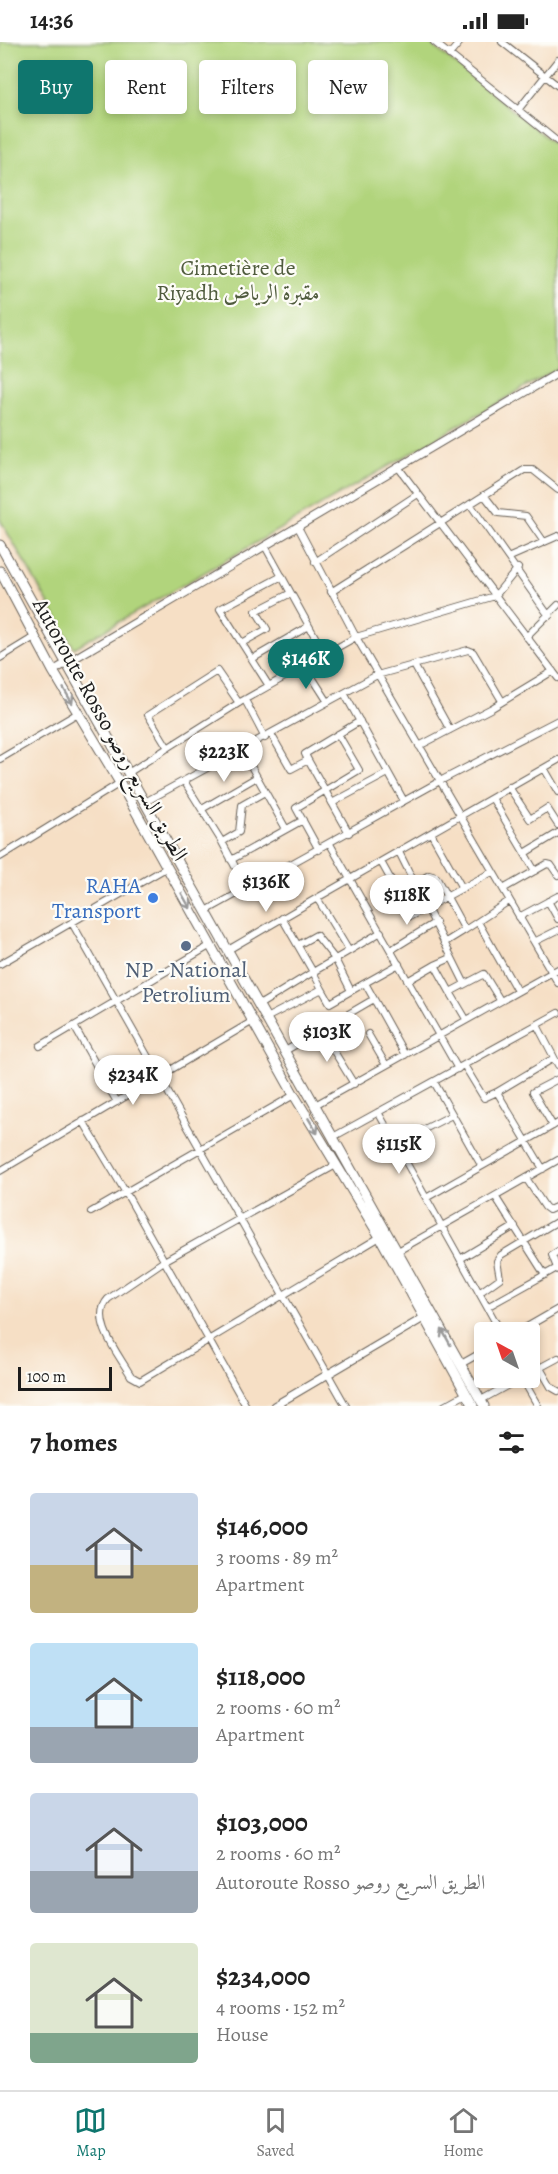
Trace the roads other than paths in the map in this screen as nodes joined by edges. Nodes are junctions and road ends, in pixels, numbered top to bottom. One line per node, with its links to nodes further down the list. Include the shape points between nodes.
1 (434, 42): 4 (street)
2 (460, 42): 4 (street)
3 (502, 42): 6 (street)
4 (449, 55): 8 (street)
5 (558, 60): 6 (street)
6 (545, 76): 7 (street); 8 (street)
7 (558, 86)
8 (518, 110): 9 (street)
9 (558, 142)
10 (558, 373): 11 (street)
11 (398, 467): 13 (street); 17 (street)
12 (558, 490): 14 (street, via 529,469)
13 (418, 494): 16 (street); 23 (street)
14 (484, 495): 15 (street); 19 (street, via 498,513 526,516)
15 (470, 504): 16 (street); 22 (street)
16 (440, 523): 27 (street); 29 (street)
17 (298, 527): 21 (street); 23 (street)
18 (558, 536): 19 (street)
19 (544, 542): 22 (street)
20 (0, 545): 40 (highway, Autoroute Rosso الطريق السريع روصو)
21 (265, 546): 26 (street); 40 (street)
22 (510, 557): 24 (street)
23 (315, 562): 27 (street)
24 (518, 568): 29 (street); 31 (street)
25 (0, 571): 33 (highway, Autoroute Rosso الطريق السريع روصو)
26 (282, 576): 28 (street); 36 (street, via 220,609)
27 (331, 592): 34 (street)
28 (291, 593): 32 (street); 36 (street, via 256,611 267,630)
29 (495, 596): 34 (street); 35 (street)
30 (558, 605): 31 (street)
31 (549, 616): 35 (street)
32 (309, 626): 37 (street); 39 (street)
33 (36, 636): 38 (street); 43 (highway, Autoroute Rosso الطريق السريع روصو)
34 (356, 637): 37 (street); 45 (street)
35 (526, 637): 44 (street)
36 (242, 643): 39 (street)
37 (325, 655): 42 (street)
38 (0, 658)
39 (252, 659): 47 (street)
40 (68, 662): 43 (street); 65 (highway, Autoroute Rosso الطريق السريع روصو)
41 (414, 665): 45 (street); 50 (street, via 471,651); 55 (street)
42 (305, 666): 47 (street); 51 (street)
43 (53, 670): 52 (highway, Autoroute Rosso الطريق السريع روصو, one-way to 52)
44 (553, 671): 46 (street); 50 (street)
45 (377, 675): 48 (street); 58 (street)
46 (558, 678)
47 (269, 686): 49 (street)
48 (344, 693): 51 (street); 54 (street)
49 (242, 701): 57 (street); 59 (street); 59 (street, via 217,671 148,715)
50 (502, 701): 55 (street)
51 (328, 702): 57 (street)
52 (78, 713): 61 (street); 70 (highway, Autoroute Rosso الطريق السريع روصو)
53 (558, 720): 69 (street)
54 (360, 721): 56 (street); 66 (street)
55 (450, 730): 58 (street)
56 (338, 734): 62 (street, via 305,754); 72 (street, via 359,770)
57 (268, 736): 60 (street); 62 (street, via 291,769)
58 (419, 746): 69 (street)
59 (168, 748): 65 (street)
60 (242, 750): 67 (street); 68 (street)
61 (0, 759)
62 (308, 760): 72 (street)
63 (558, 760): 64 (street)
64 (544, 768): 71 (street); 74 (street)
65 (128, 773): 77 (highway, Autoroute Rosso الطريق السريع روصو)
66 (388, 773): 76 (street); 78 (street)
67 (257, 777): 73 (street); 79 (street)
68 (184, 781): 77 (street); 79 (street)
69 (440, 781): 76 (street); 80 (street)
70 (120, 783): 92 (street); 95 (highway, Autoroute Rosso الطريق السريع روصو)
71 (509, 787): 75 (street); 82 (street, via 530,819 547,808)
72 (325, 790): 78 (street); 81 (street, via 296,808)
73 (265, 792): 83 (street); 87 (street, via 242,805 239,832)
74 (558, 792)
75 (492, 798): 80 (street); 91 (street)
76 (404, 801): 84 (street)
77 (145, 802): 110 (highway, Autoroute Rosso الطريق السريع روصو)
78 (332, 802): 84 (street)
79 (202, 810): 87 (street)
80 (460, 816): 85 (street); 97 (street)
81 (303, 820): 83 (street); 89 (street)
82 (558, 825)
83 (286, 829): 93 (street)
84 (349, 833): 88 (street)
85 (431, 833): 90 (street); 101 (street)
86 (558, 833): 91 (street)
87 (222, 842): 93 (street)
88 (330, 844): 89 (street); 99 (street)
89 (319, 850): 102 (street)
90 (399, 852): 94 (street); 100 (street)
91 (525, 854): 96 (street)
92 (0, 857)
93 (231, 860): 102 (street)
94 (381, 862): 99 (street); 109 (street, via 411,916)
95 (166, 868): 116 (street); 122 (highway, Autoroute Rosso الطريق السريع روصو, one-way to 122)
96 (535, 871): 98 (street, via 551,865); 103 (street)
97 (492, 872): 101 (street); 103 (street)
98 (558, 874)
99 (350, 879): 106 (street); 119 (street)
100 (416, 883): 104 (street, via 432,875); 109 (street)
101 (462, 888): 104 (street)
102 (247, 889): 110 (street)
103 (502, 890): 107 (street)
104 (447, 896): 109 (street); 117 (street)
105 (558, 896): 108 (street)
106 (317, 898): 112 (street); 126 (street)
107 (509, 901): 111 (street); 115 (street)
108 (548, 901): 111 (street); 113 (street)
109 (428, 906): 114 (street)
110 (206, 911): 124 (highway, Autoroute Rosso الطريق السريع روصو)
111 (519, 917): 120 (street)
112 (282, 918): 123 (street); 124 (street)
113 (558, 919)
114 (436, 922): 121 (street); 125 (street)
115 (478, 922): 117 (street); 140 (street)
116 (72, 923): 129 (street); 143 (street)
117 (465, 930): 121 (street)
118 (558, 930): 120 (street)
119 (381, 932): 125 (street); 126 (street)
120 (534, 942): 132 (street)
121 (444, 943): 127 (street)
122 (211, 945): 143 (street); 149 (highway, Autoroute Rosso الطريق السريع روصو)
123 (298, 945): 128 (street, via 316,935); 133 (street)
124 (228, 950): 145 (highway, Autoroute Rosso الطريق السريع روصو)
125 (391, 950): 130 (street)
126 (349, 951): 128 (street)
127 (451, 958): 131 (street); 137 (street)
128 (335, 959): 133 (street); 139 (street)
129 (0, 964)
130 (399, 964): 134 (street); 135 (street)
131 (435, 965): 134 (street); 141 (street)
132 (555, 970): 136 (street); 140 (street)
133 (313, 972): 138 (street); 145 (street)
134 (409, 980): 154 (street)
135 (365, 983): 139 (street); 142 (street)
136 (558, 983)
137 (465, 984): 141 (street); 144 (street, via 484,974)
138 (322, 989): 139 (street, via 330,1003); 147 (street)
139 (351, 991)
140 (517, 991): 144 (street)
141 (450, 992): 148 (street)
142 (374, 999): 152 (street); 157 (street)
143 (118, 1000): 151 (street); 162 (street)
144 (500, 1000): 148 (street)
145 (259, 1005): 147 (highway, Autoroute Rosso الطريق السريع روصو)
146 (558, 1013): 150 (street)
147 (266, 1018): 156 (highway, Autoroute Rosso الطريق السريع روصو)
148 (466, 1019): 154 (street)
149 (253, 1021): 162 (street); 167 (highway, Autoroute Rosso الطريق السريع روصو)
150 (537, 1025): 158 (street); 161 (street)
151 (74, 1026): 155 (street); 168 (street)
152 (321, 1030): 156 (street); 165 (street)
153 (368, 1034): 159 (street)
154 (439, 1034): 157 (street); 161 (street)
155 (40, 1046)
156 (285, 1051): 169 (highway, Autoroute Rosso الطريق السريع روصو)
157 (405, 1055): 159 (street)
158 (554, 1058): 160 (street); 166 (street)
159 (386, 1065): 165 (street)
160 (558, 1065)
161 (461, 1067): 164 (street); 166 (street, via 484,1098)
162 (159, 1076): 168 (street); 177 (street)
163 (558, 1079): 173 (street, via 533,1092)
164 (434, 1082): 170 (street); 171 (street)
165 (354, 1084): 169 (street)
166 (497, 1092): 175 (street)
167 (294, 1095): 177 (street); 179 (highway, Autoroute Rosso الطريق السريع روصو, one-way to 179)
168 (117, 1102): 172 (street)
169 (315, 1104): 174 (highway, Autoroute Rosso الطريق السريع روصو)
170 (378, 1112): 174 (street); 176 (street)
171 (452, 1115): 176 (street); 180 (street)
172 (83, 1121): 182 (street); 184 (street)
173 (555, 1125): 175 (street)
174 (333, 1137): 195 (highway, Autoroute Rosso الطريق السريع روصو)
175 (527, 1140): 180 (street); 181 (street)
176 (395, 1144): 186 (street)
177 (201, 1150): 184 (street); 189 (street)
178 (558, 1160): 181 (street)
179 (336, 1165): 189 (street); 193 (highway, Autoroute Rosso الطريق السريع روصو)
180 (481, 1165): 186 (street)
181 (543, 1169): 183 (street)
182 (0, 1171)
183 (526, 1178): 185 (street); 187 (street, via 545,1208)
184 (126, 1192): 188 (street); 198 (street)
185 (495, 1196): 191 (street); 192 (street)
186 (426, 1198): 191 (street)
187 (558, 1206)
188 (91, 1212)
189 (240, 1218): 198 (street); 202 (street)
190 (558, 1221): 194 (street)
191 (442, 1226): 195 (street); 197 (street)
192 (515, 1226): 194 (street); 197 (street)
193 (380, 1237): 202 (street); 205 (highway, Autoroute Rosso الطريق السريع روصو)
194 (525, 1241): 200 (street); 201 (street, via 498,1258 500,1278)
195 (398, 1251): 211 (highway, Autoroute Rosso الطريق السريع روصو, one-way to 195)
196 (558, 1251): 199 (street, via 552,1255)
197 (460, 1259): 201 (street)
198 (164, 1262): 208 (street); 208 (street, via 102,1306 101,1321 131,1376 140,1381)
199 (557, 1269): 200 (street)
200 (545, 1275): 203 (street)
201 (479, 1293): 203 (street)
202 (283, 1296): 208 (street); 213 (street)
203 (487, 1307): 206 (street)
204 (558, 1309): 207 (street)
205 (424, 1317): 213 (street); 217 (highway, Autoroute Rosso الطريق السريع روصو)
206 (495, 1322)
207 (535, 1322)
208 (210, 1340): 219 (street)
209 (474, 1357): 211 (street)
210 (558, 1358): 212 (street)
211 (461, 1364): 218 (highway, Autoroute Rosso الطريق السريع روصو)
212 (540, 1368): 216 (street, via 550,1387)
213 (327, 1375): 220 (street); 221 (street)
214 (504, 1388): 218 (street)
215 (528, 1388): 223 (street)
216 (558, 1391)
217 (466, 1394): 218 (highway, Autoroute Rosso الطريق السريع روصو); 222 (street)
218 (479, 1404)
219 (246, 1406)
220 (274, 1406)
221 (346, 1406)
222 (444, 1406)
223 (538, 1406)

